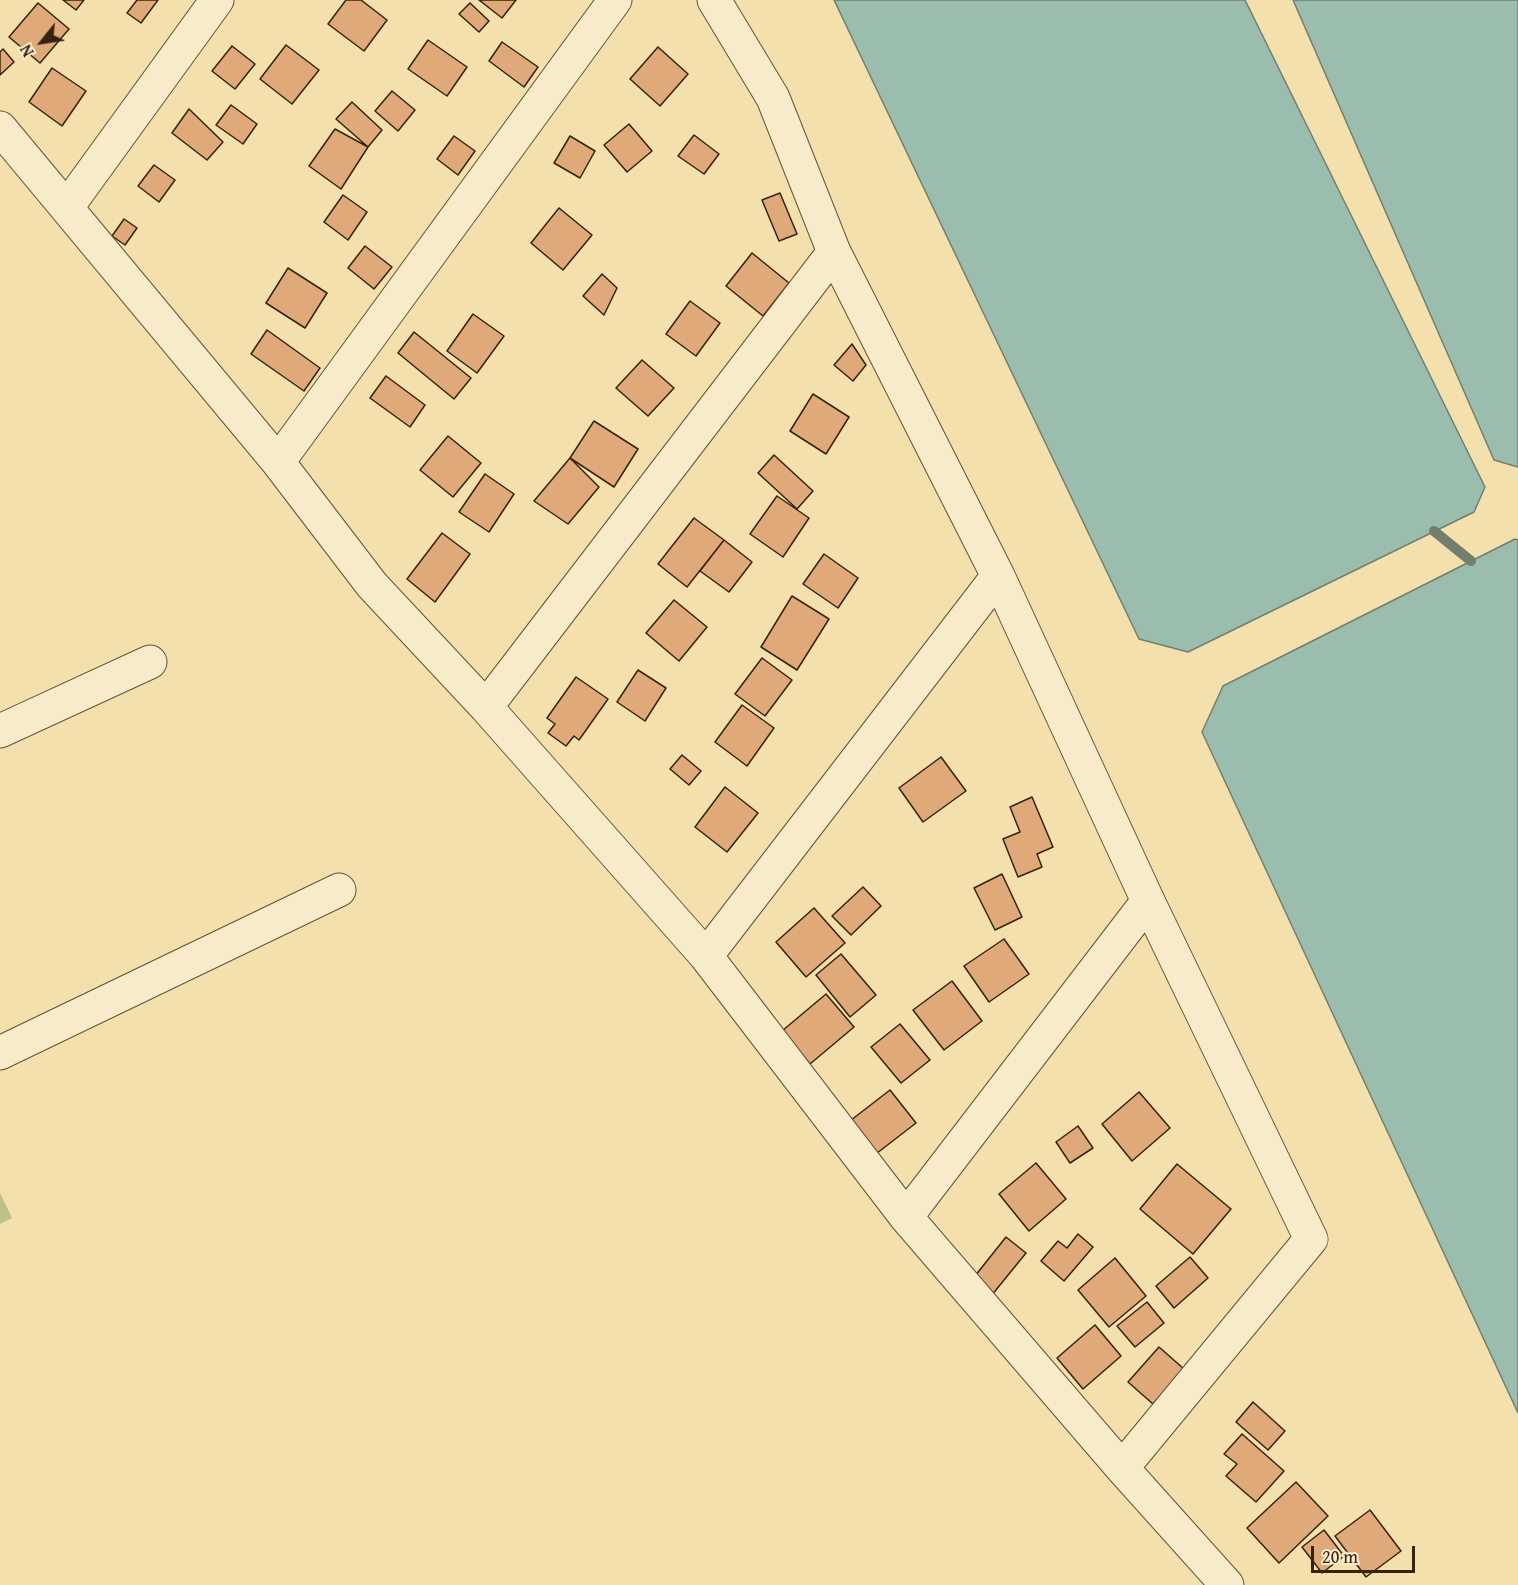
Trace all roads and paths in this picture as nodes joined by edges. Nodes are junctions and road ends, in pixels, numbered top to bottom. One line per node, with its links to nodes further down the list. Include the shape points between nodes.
1 (217, 0): 5 (street)
2 (615, 0): 7 (street)
3 (714, 0): 6 (street, via 773,98)
4 (0, 128): 5 (street)
5 (67, 207): 7 (street)
6 (834, 252): 8 (street); 10 (street)
7 (278, 462): 10 (street, via 372,585)
8 (998, 576): 13 (street); 14 (street)
9 (150, 662): 11 (street)
10 (486, 707): 14 (street)
11 (0, 731)
12 (339, 890): 15 (street)
13 (1148, 901): 16 (street); 17 (street, via 1311,1239)
14 (706, 956): 16 (street)
15 (0, 1053)
16 (906, 1217): 17 (street)
17 (1122, 1467): 18 (street)
18 (1227, 1585)

